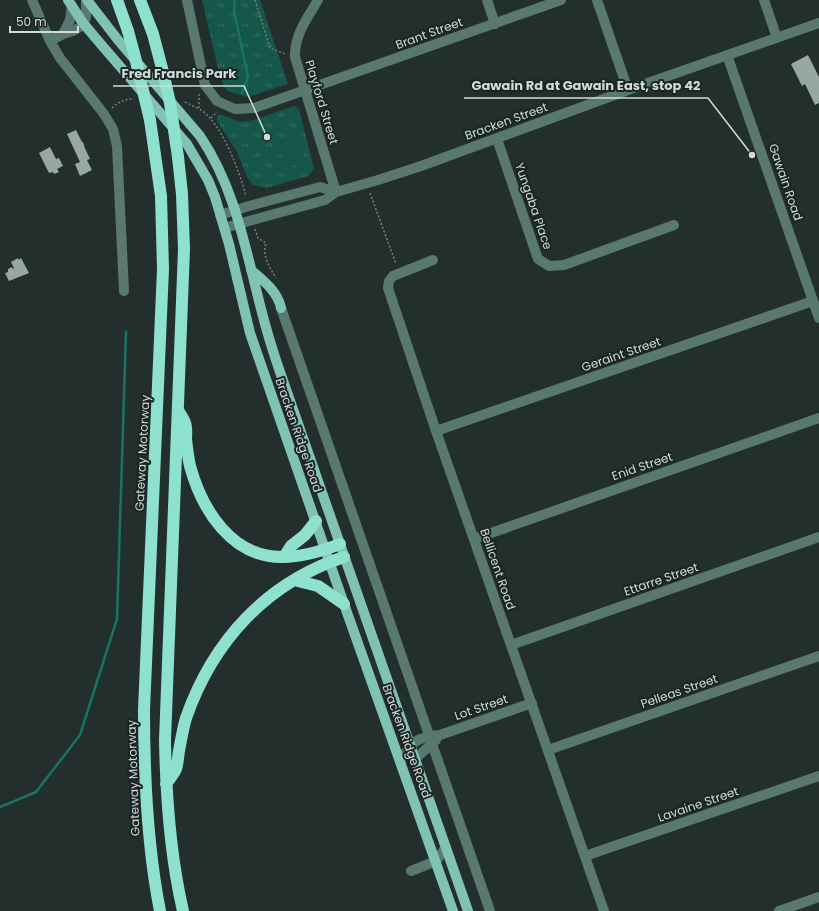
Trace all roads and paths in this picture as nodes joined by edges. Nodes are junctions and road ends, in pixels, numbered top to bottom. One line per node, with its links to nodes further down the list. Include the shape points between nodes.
1 (32, 0): 18 (street)
2 (87, 0): 13 (street, via 87,15); 28 (main road, Bracken Ridge Road, via 200,136 218,166)
3 (117, 0): 70 (highway, Gateway Motorway, bridge, via 135,56 150,120 161,196 163,269 144,710 147,822)
4 (140, 0): 42 (highway, bridge, via 153,34 170,103 182,194 184,249)
5 (187, 0): 22 (street, Brant Street, via 205,85 217,101 235,109 254,108)
6 (255, 0): 19 (path, via 270,48)
7 (318, 0): 22 (street, Playford Street, via 300,31 294,49 297,67)
8 (486, 0): 15 (street)
9 (561, 0): 15 (street, Brant Street)
10 (597, 0): 21 (street)
11 (764, 0): 17 (street)
12 (70, 3): 13 (main road, Bracken Ridge Road); 16 (street, via 70,20)
13 (84, 22): 16 (street, via 73,32); 29 (main road, Bracken Ridge Road, via 187,144 208,180)
14 (819, 23): 17 (street, Bracken Street)
15 (495, 24): 22 (street, Brant Street)
16 (63, 34): 18 (street)
17 (777, 38): 20 (street, Bracken Street)
18 (50, 41): 38 (street, via 60,58 110,122 115,138)
19 (285, 54)
20 (728, 55): 21 (street, Bracken Street); 39 (street, Gawain Road)
21 (628, 90): 25 (street, Bracken Street)
22 (306, 91): 26 (street, Playford Street)
23 (219, 109): 24 (path)
24 (211, 118)
25 (497, 138): 26 (street, Bracken Street); 31 (street, Yungaba Place, via 538,259 549,266 564,265)
26 (336, 192): 28 (street, Bracken Street, via 320,187); 30 (street, Bracken Street, via 325,200)
27 (370, 193): 35 (path)
28 (235, 210): 29 (street, Bracken Street); 30 (main road, Bracken Ridge Road)
29 (220, 215): 33 (main road, Bracken Ridge Road)
30 (239, 223): 33 (street, Bracken Street); 36 (main road, Bracken Ridge Road)
31 (674, 226)
32 (255, 227): 37 (path, via 258,238 266,243 264,255)
33 (224, 228): 45 (main road, Bracken Ridge Road, via 250,333)
34 (433, 260): 44 (street, Bellicent Road, via 393,276 388,288)
35 (397, 268)
36 (251, 270): 40 (main road, via 262,278 277,296); 48 (main road, Bracken Ridge Road, via 269,339)
37 (278, 282)
38 (124, 291)
39 (813, 301): 41 (street, Gawain Road); 44 (street, Geraint Street)
40 (281, 308): 58 (street, Bracken Ridge Road)
41 (819, 318)
42 (178, 409): 50 (highway, via 186,423 187,448 195,484 215,522 241,545 266,556); 64 (highway, via 165,740)
43 (819, 418): 47 (street, Enid Street)
44 (436, 431): 47 (street, Bellicent Road)
45 (316, 520): 49 (main road, Bracken Ridge Road); 50 (highway)
46 (819, 537): 55 (street, Ettarre Street)
47 (474, 538): 55 (street, Bellicent Road)
48 (340, 544): 49 (highway); 51 (main road, Bracken Ridge Road)
49 (326, 549): 50 (highway, via 311,554); 52 (main road, Bracken Ridge Road)
50 (284, 557)
51 (344, 557): 52 (highway); 59 (main road, Bracken Ridge Road)
52 (330, 562): 53 (highway); 54 (main road, Bracken Ridge Road)
53 (294, 580): 54 (highway, via 318,586); 64 (highway, via 272,594 251,613 219,650 195,694 186,720 176,769)
54 (344, 604): 62 (main road, Bracken Ridge Road)
55 (511, 645): 57 (street, Bellicent Road)
56 (819, 656): 60 (street, Pelleas Street)
57 (532, 703): 58 (street, Lot Street); 60 (street, Bellicent Road)
58 (434, 738): 59 (street, Lot Street, via 417,740); 61 (street, Lot Street); 74 (street, Bracken Ridge Road)
59 (410, 745): 61 (main road, Bracken Ridge Road); 62 (street)
60 (548, 750): 66 (street, Bellicent Road)
61 (415, 759): 65 (main road, Bracken Ridge Road)
62 (400, 761): 67 (main road, Bracken Ridge Road)
63 (819, 776): 66 (street, Lavaine Street)
64 (166, 784): 71 (highway)
65 (446, 847): 67 (street); 73 (main road, Bracken Ridge Road)
66 (585, 856): 75 (street, Bellicent Road)
67 (436, 862): 68 (street); 72 (main road, Bracken Ridge Road)
68 (411, 871)
69 (819, 897): 76 (street)
70 (160, 911)
71 (182, 911)
72 (453, 911)
73 (468, 911)
74 (490, 911)
75 (604, 911)
76 (779, 911)

